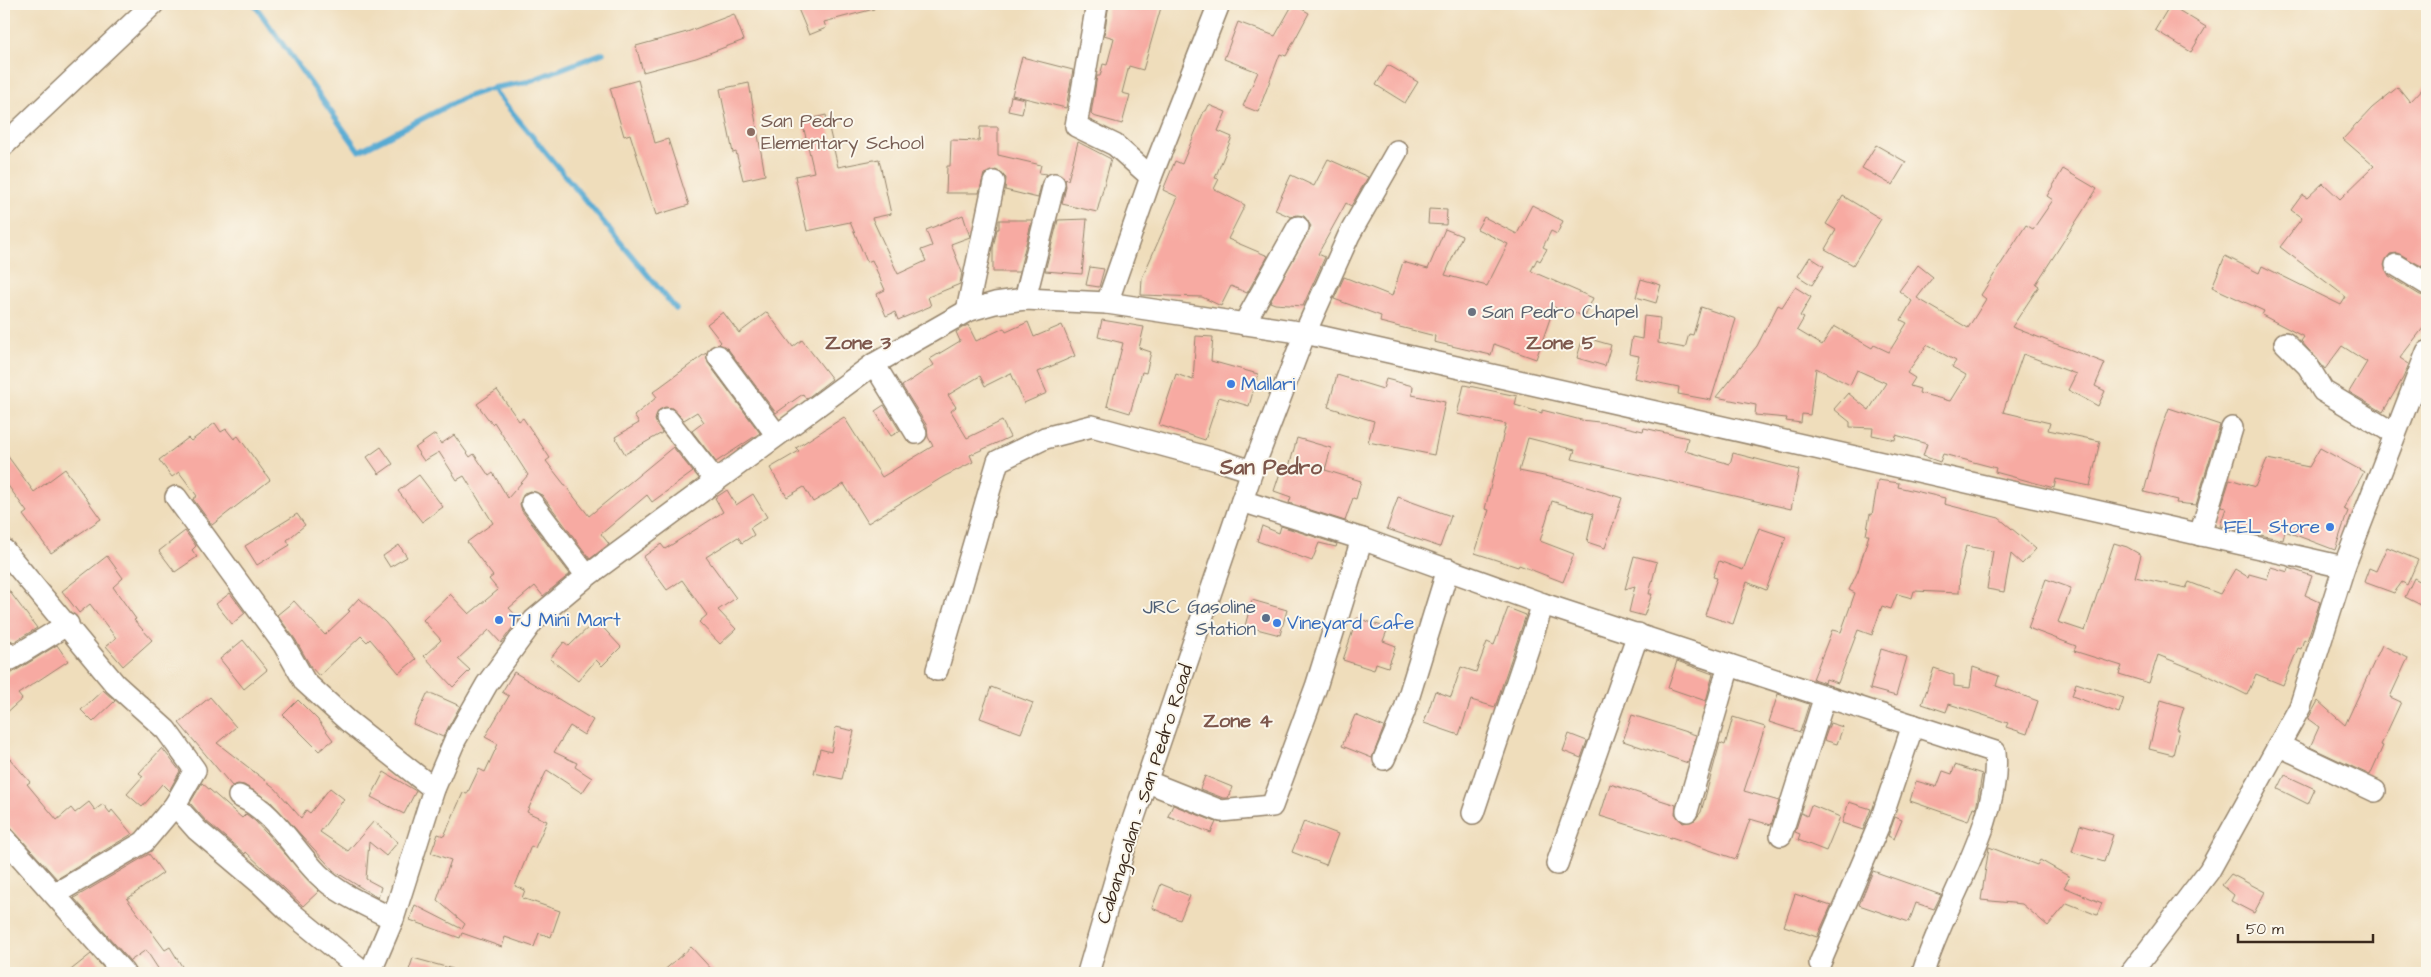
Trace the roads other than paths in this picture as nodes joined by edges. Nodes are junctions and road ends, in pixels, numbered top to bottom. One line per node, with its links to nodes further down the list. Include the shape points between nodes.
1 (153, 4): 4 (street)
2 (1097, 4): 6 (street, via 1076,126 1115,144)
3 (1219, 4): 6 (street)
4 (4, 145)
5 (1397, 151): 16 (street, Cabangcalan - San Pedro Road, via 1349,235)
6 (1151, 177): 13 (street)
7 (994, 182): 14 (street)
8 (1054, 184): 12 (street)
9 (1298, 227): 15 (street)
10 (2396, 266): 11 (street)
11 (2427, 284)
12 (1025, 299): 13 (street); 14 (street)
13 (1107, 303): 15 (street)
14 (966, 311): 20 (street)
15 (1244, 324): 16 (street)
16 (1305, 333): 26 (street, Cabangcalan - San Pedro Road); 31 (street)
17 (2284, 343): 25 (street, via 2308,366 2323,391)
18 (2427, 352): 25 (street)
19 (718, 356): 24 (street)
20 (874, 364): 23 (street); 24 (street)
21 (667, 420): 27 (street)
22 (2232, 428): 31 (street)
23 (916, 433)
24 (776, 434): 27 (street)
25 (2395, 434): 34 (street)
26 (1252, 471): 29 (street, Cabangcalan - San Pedro Road); 42 (street, via 1092,426 1045,438 998,461)
27 (715, 480): 36 (street)
28 (176, 498): 48 (street, via 284,645 305,682 348,721)
29 (1242, 500): 32 (street); 47 (street, Cabangcalan - San Pedro Road)
30 (532, 502): 36 (street)
31 (2200, 535): 34 (street)
32 (1362, 539): 35 (street); 47 (street, via 1316,687 1272,806 1221,811)
33 (4, 550): 38 (street)
34 (2344, 567): 45 (street, via 2300,707)
35 (1448, 569): 37 (street); 46 (street, via 1404,712)
36 (587, 576): 48 (street, via 534,620 487,684 455,740)
37 (1543, 604): 39 (street); 53 (street)
38 (68, 624): 40 (street, via 11,659); 51 (street, via 115,684 166,730 195,770)
39 (1638, 634): 41 (street); 56 (street)
40 (4, 650)
41 (1729, 665): 43 (street); 52 (street)
42 (937, 670)
43 (1825, 696): 44 (street); 54 (street)
44 (1913, 725): 59 (street, via 1881,820); 64 (street, via 1995,752 1997,772 1981,833)
45 (2280, 746): 49 (street); 65 (street, via 2209,872)
46 (1384, 759)
47 (1148, 782): 63 (street, Cabangcalan - San Pedro Road)
48 (434, 789): 58 (street)
49 (2375, 791)
50 (239, 796): 58 (street, via 271,816 297,852 320,876 351,898)
51 (175, 805): 57 (street, via 144,842); 61 (street, via 197,830)
52 (1687, 811)
53 (1473, 813)
54 (1781, 835)
55 (4, 838): 57 (street)
56 (1557, 864)
57 (55, 894): 60 (street)
58 (393, 920): 62 (street)
59 (1820, 963)
60 (124, 973)
61 (365, 973)
62 (370, 973)
63 (1088, 973)
64 (1922, 973)
65 (2130, 973)

